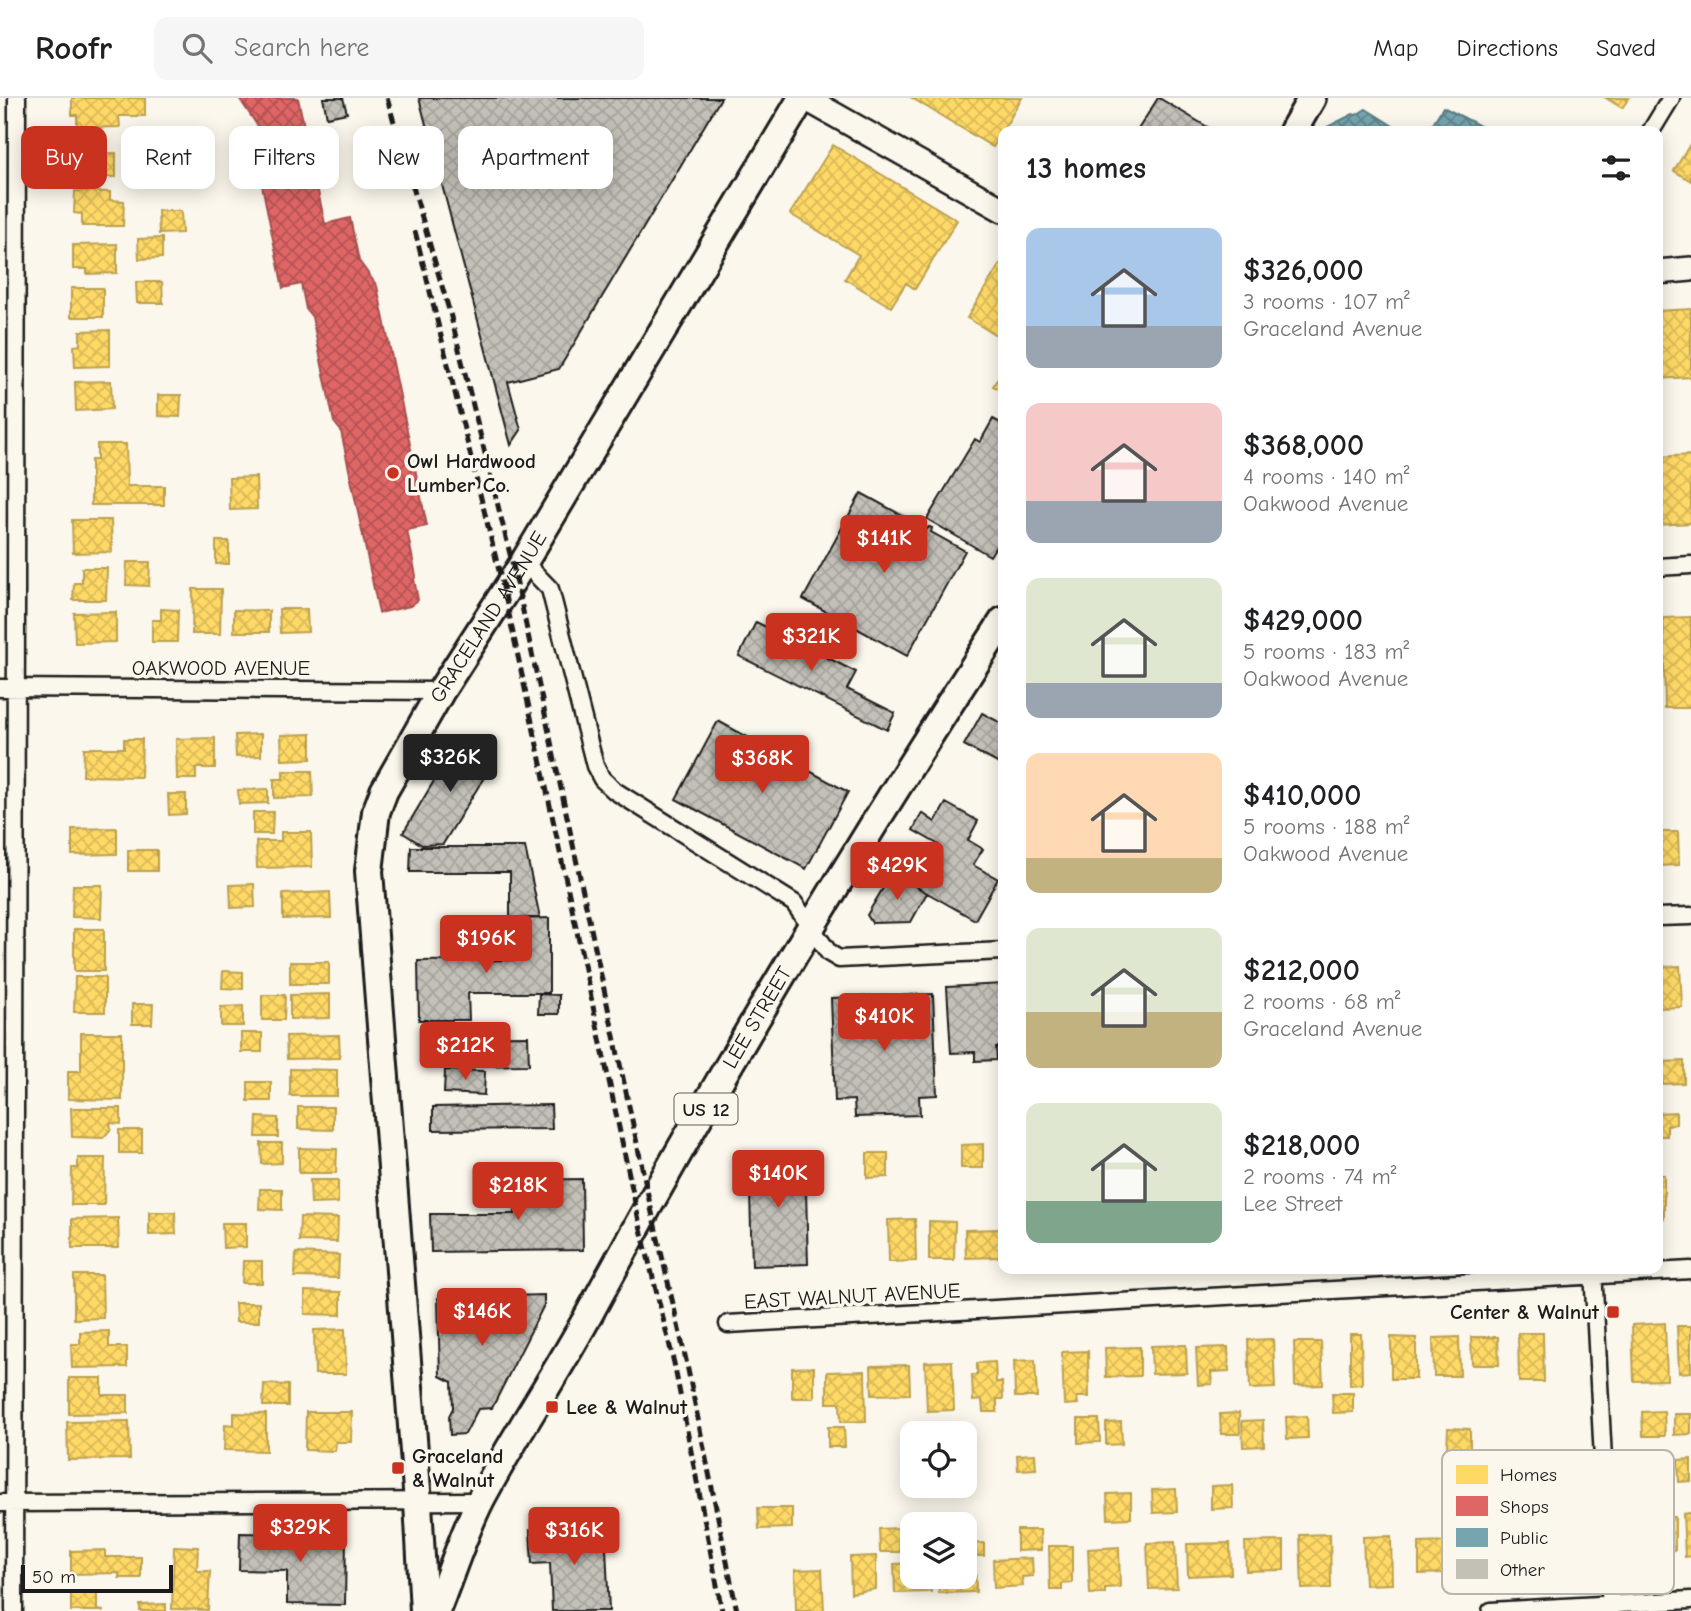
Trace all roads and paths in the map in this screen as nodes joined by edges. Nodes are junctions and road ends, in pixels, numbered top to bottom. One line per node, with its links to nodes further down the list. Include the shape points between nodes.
1 (17, 98): 14 (street)
2 (804, 98): 7 (street); 10 (main road, GRACELAND AVENUE)
3 (1312, 98): 5 (main road)
4 (1671, 98): 6 (street)
5 (1296, 126)
6 (1654, 126)
7 (998, 207)
8 (1691, 270): 9 (street)
9 (1663, 272)
10 (524, 562): 15 (main road, GRACELAND AVENUE); 18 (street, via 550,589 602,779 630,802 794,903)
11 (1691, 565): 12 (street)
12 (1663, 567)
13 (998, 629): 18 (main road, LEE STREET / US 12)
14 (8, 688): 15 (street, OAKWOOD AVENUE); 27 (street)
15 (441, 691): 28 (main road, GRACELAND AVENUE, via 384,791 376,812 369,871)
16 (1691, 916): 17 (street)
17 (1663, 917)
18 (811, 928): 19 (street, via 839,959); 26 (main road, LEE STREET / US 12)
19 (998, 951)
20 (1691, 1270): 21 (street, EAST WALNUT AVENUE)
21 (1663, 1271)
22 (1560, 1274): 24 (street, EAST WALNUT AVENUE)
23 (1593, 1274): 25 (street)
24 (728, 1324)
25 (1602, 1450)
26 (481, 1501): 28 (street); 33 (main road, LEE STREET / US 12)
27 (8, 1503): 28 (street); 31 (street)
28 (418, 1503): 32 (main road, GRACELAND AVENUE)
29 (1691, 1600): 30 (street)
30 (1610, 1608): 34 (street)
31 (15, 1611)
32 (424, 1611)
33 (436, 1611)
34 (1491, 1611)

